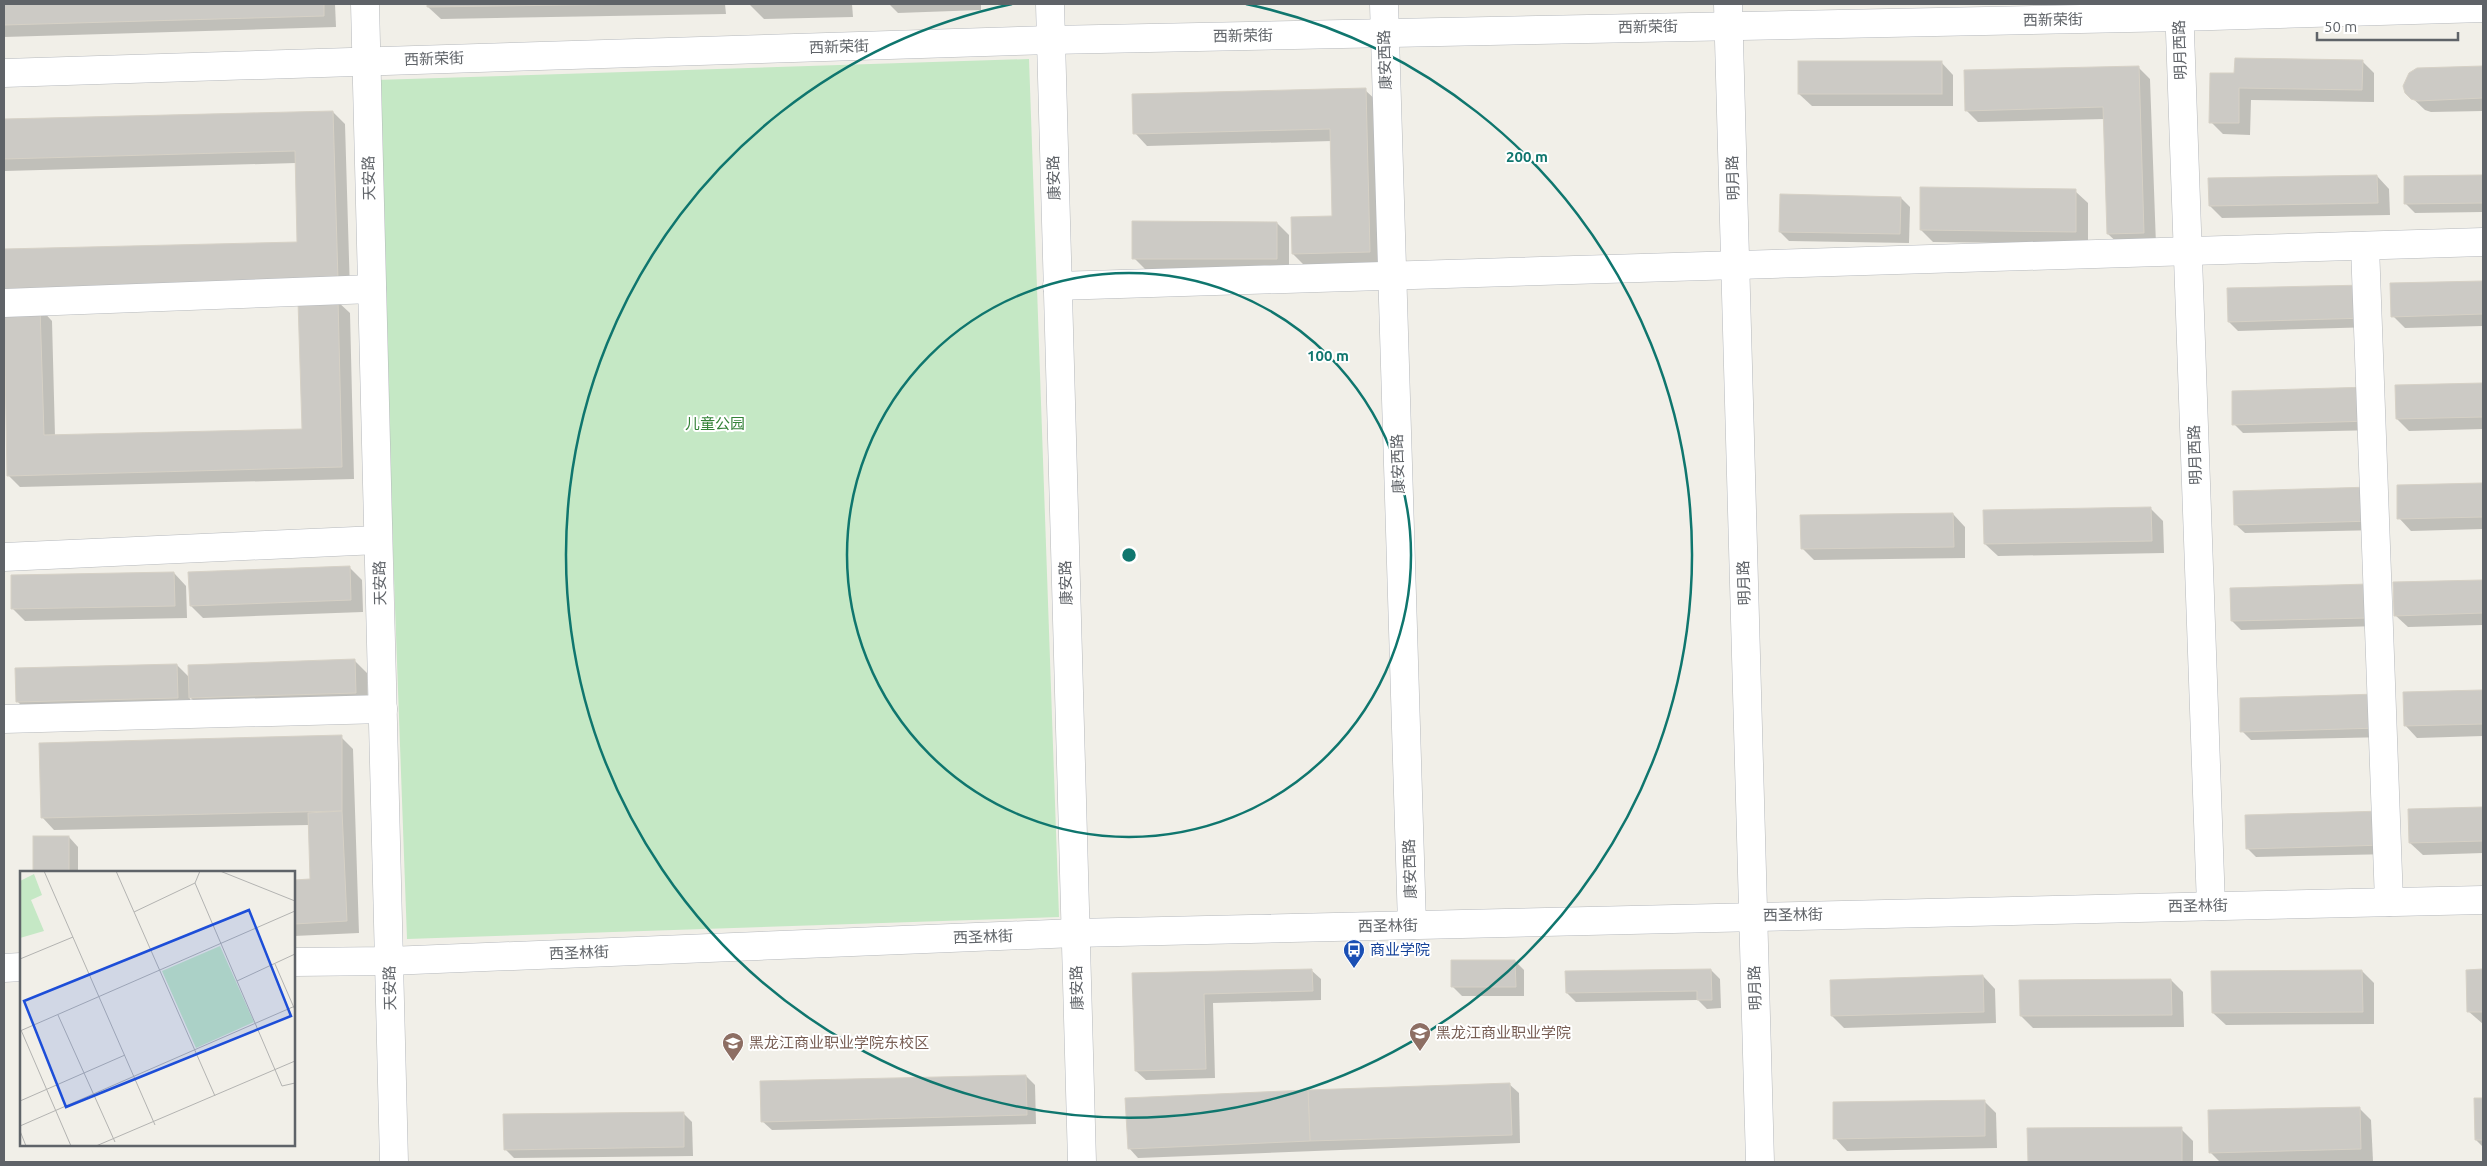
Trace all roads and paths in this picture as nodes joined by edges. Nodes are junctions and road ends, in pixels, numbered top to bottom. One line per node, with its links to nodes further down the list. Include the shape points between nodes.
1 (365, 4): 9 (street, 天安路)
2 (1050, 4): 8 (street, 康安路)
3 (1384, 4): 7 (street, 康安西路)
4 (2483, 8): 5 (street, 西新荣街)
5 (2179, 10): 6 (street, 西新荣街); 13 (street, 明月西路)
6 (1728, 15): 7 (street, 西新荣街); 14 (street, 明月路)
7 (1384, 33): 8 (street, 西新荣街); 15 (street, 康安西路)
8 (1050, 40): 9 (street, 西新荣街); 16 (street, 康安路)
9 (366, 62): 10 (street, 西新荣街); 17 (street, 天安路)
10 (4, 73)
11 (2483, 242): 12 (street)
12 (2365, 246): 13 (street); 24 (street)
13 (2188, 251): 14 (street); 25 (street, 明月西路)
14 (1735, 264): 15 (street); 26 (street, 明月路)
15 (1392, 275): 16 (street); 27 (street, 康安西路)
16 (1057, 286): 28 (street, 康安路)
17 (372, 290): 18 (street); 19 (street, 天安路)
18 (4, 303)
19 (378, 540): 20 (street); 21 (street, 天安路)
20 (4, 557)
21 (383, 709): 22 (street); 29 (street, 天安路)
22 (4, 719)
23 (2483, 900): 24 (street, 西圣林街)
24 (2388, 902): 25 (street, 西圣林街)
25 (2211, 906): 26 (street, 西圣林街)
26 (1754, 916): 27 (street, 西圣林街); 35 (street, 明月路)
27 (1412, 925): 28 (street, 西圣林街)
28 (1076, 934): 29 (street, 西圣林街); 34 (street, 康安路)
29 (389, 961): 30 (street, 西圣林街); 33 (street, 天安路)
30 (295, 962)
31 (20, 967): 32 (street)
32 (4, 968)
33 (394, 1162)
34 (1082, 1162)
35 (1760, 1162)

